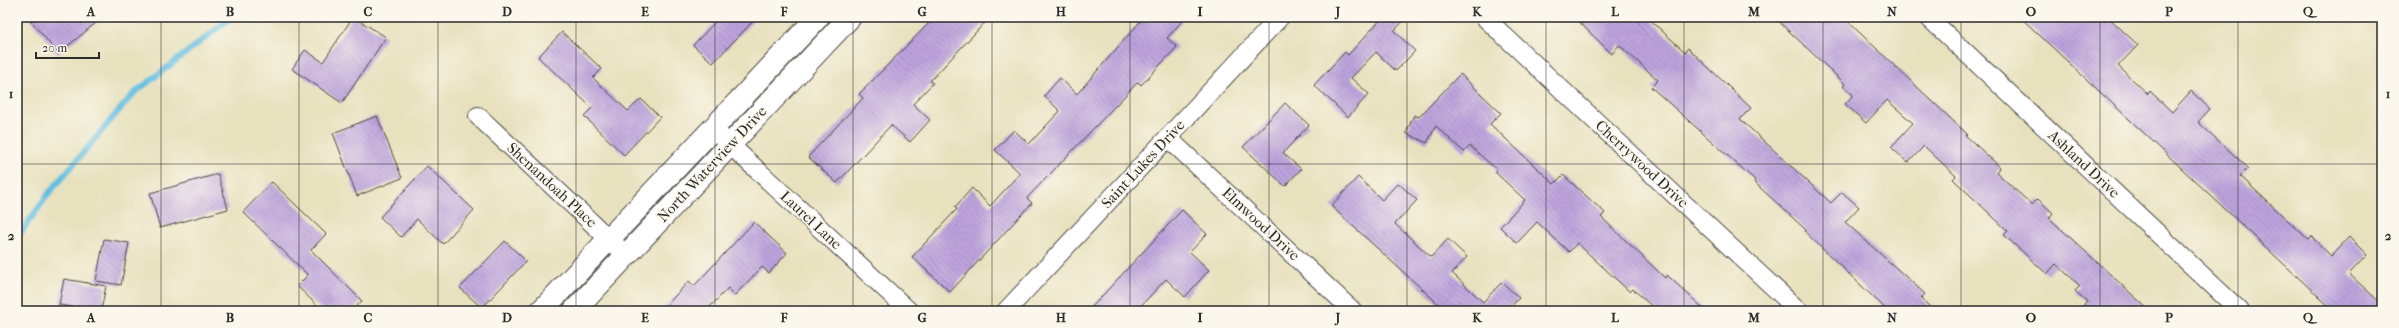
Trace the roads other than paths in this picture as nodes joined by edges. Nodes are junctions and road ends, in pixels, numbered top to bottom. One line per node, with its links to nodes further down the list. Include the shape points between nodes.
1 (818, 17): 7 (street, North Waterview Drive)
2 (850, 17): 9 (street, North Waterview Drive)
3 (1280, 17): 8 (street, Saint Lukes Drive)
4 (1484, 17): 17 (street, Cherrywood Drive)
5 (1928, 17): 18 (street, Ashland Drive)
6 (478, 116): 10 (street, Shenandoah Place)
7 (713, 129): 9 (street, Laurel Lane); 10 (street, North Waterview Drive)
8 (1168, 138): 15 (street, Saint Lukes Drive); 16 (street, Elmwood Drive)
9 (730, 145): 11 (street, North Waterview Drive); 14 (street, Laurel Lane)
10 (609, 239): 11 (street, Shenandoah Place); 12 (street, North Waterview Drive)
11 (626, 255): 13 (street, North Waterview Drive)
12 (541, 311)
13 (574, 311)
14 (909, 311)
15 (1006, 311)
16 (1353, 311)
17 (1799, 311)
18 (2240, 311)

